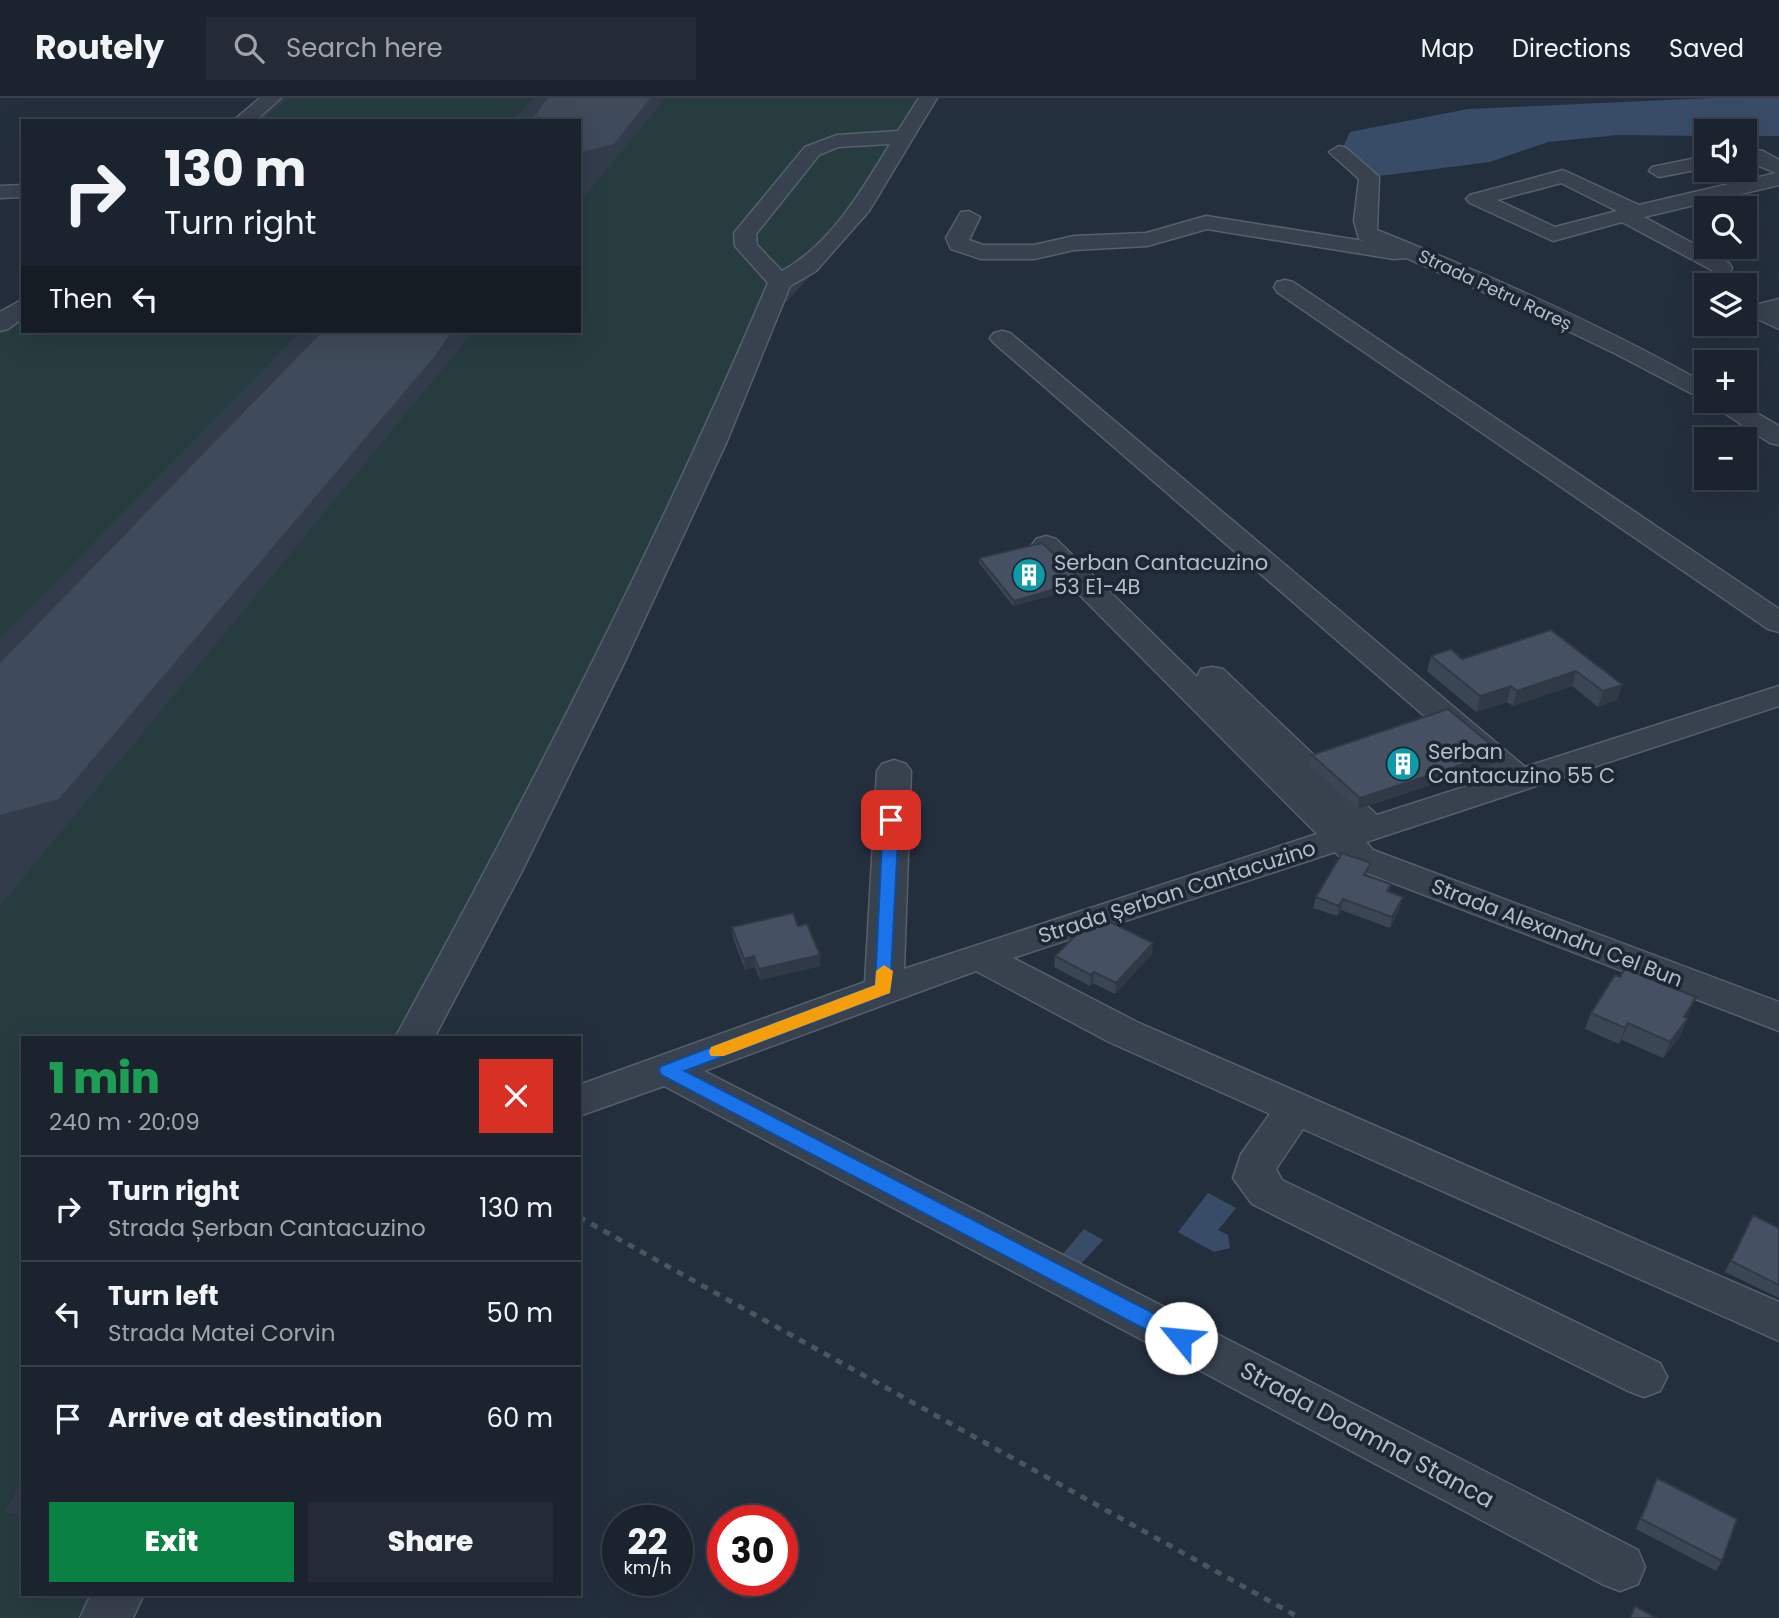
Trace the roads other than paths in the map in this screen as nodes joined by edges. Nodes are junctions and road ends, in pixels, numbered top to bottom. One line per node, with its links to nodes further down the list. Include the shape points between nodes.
1 (272, 98): 4 (street)
2 (285, 98): 5 (street)
3 (928, 98): 6 (street)
4 (246, 119)
5 (259, 119)
6 (904, 137): 19 (street, via 862,207 808,267); 19 (street, via 837,141 812,151 744,233 746,246)
7 (1339, 152): 17 (street, Strada Petru Rareș, via 1369,177 1367,234)
8 (1757, 158): 10 (street)
9 (1694, 164): 11 (street)
10 (1779, 168)
11 (1658, 171)
12 (1779, 178): 15 (street)
13 (0, 191): 14 (street)
14 (21, 191)
15 (1631, 214): 15 (street, via 1563,176 1476,199 1553,234); 18 (street)
16 (969, 217): 17 (street, via 957,237 959,244 981,252 1034,252 1074,243 1147,240 1206,222)
17 (1411, 251): 28 (street, Strada Petru Rareș)
18 (1721, 268)
19 (780, 282): 41 (street, via 714,441 614,650)
20 (1285, 287): 32 (street)
21 (21, 294): 24 (street)
22 (1779, 306): 25 (street, via 1759,311)
23 (21, 308): 26 (street)
24 (0, 310)
25 (1779, 322)
26 (0, 324)
27 (1002, 338): 36 (street)
28 (1694, 387)
29 (1738, 413): 30 (street)
30 (1779, 437)
31 (1046, 545): 37 (street)
32 (1779, 623)
33 (1212, 676): 37 (street)
34 (1779, 696): 36 (street, Strada Șerban Cantacuzino)
35 (894, 771): 39 (street)
36 (1521, 781): 37 (street, Strada Șerban Cantacuzino)
37 (1356, 834): 38 (street, Strada Șerban Cantacuzino); 40 (street, Strada Alexandru Cel Bun, via 1361,858)
38 (978, 956): 39 (street, Strada Șerban Cantacuzino); 44 (street, via 1123,1032)
39 (884, 989): 42 (street, Strada Șerban Cantacuzino)
40 (1779, 1017)
41 (415, 1036)
42 (668, 1070): 43 (street, Strada Șerban Cantacuzino); 47 (street, Strada Doamna Stanca)
43 (581, 1100)
44 (1296, 1108): 45 (street); 46 (street, via 1256,1166 1254,1178 1266,1192)
45 (1779, 1322)
46 (1644, 1377)
47 (1620, 1567)
48 (118, 1596): 49 (street)
49 (106, 1618)

